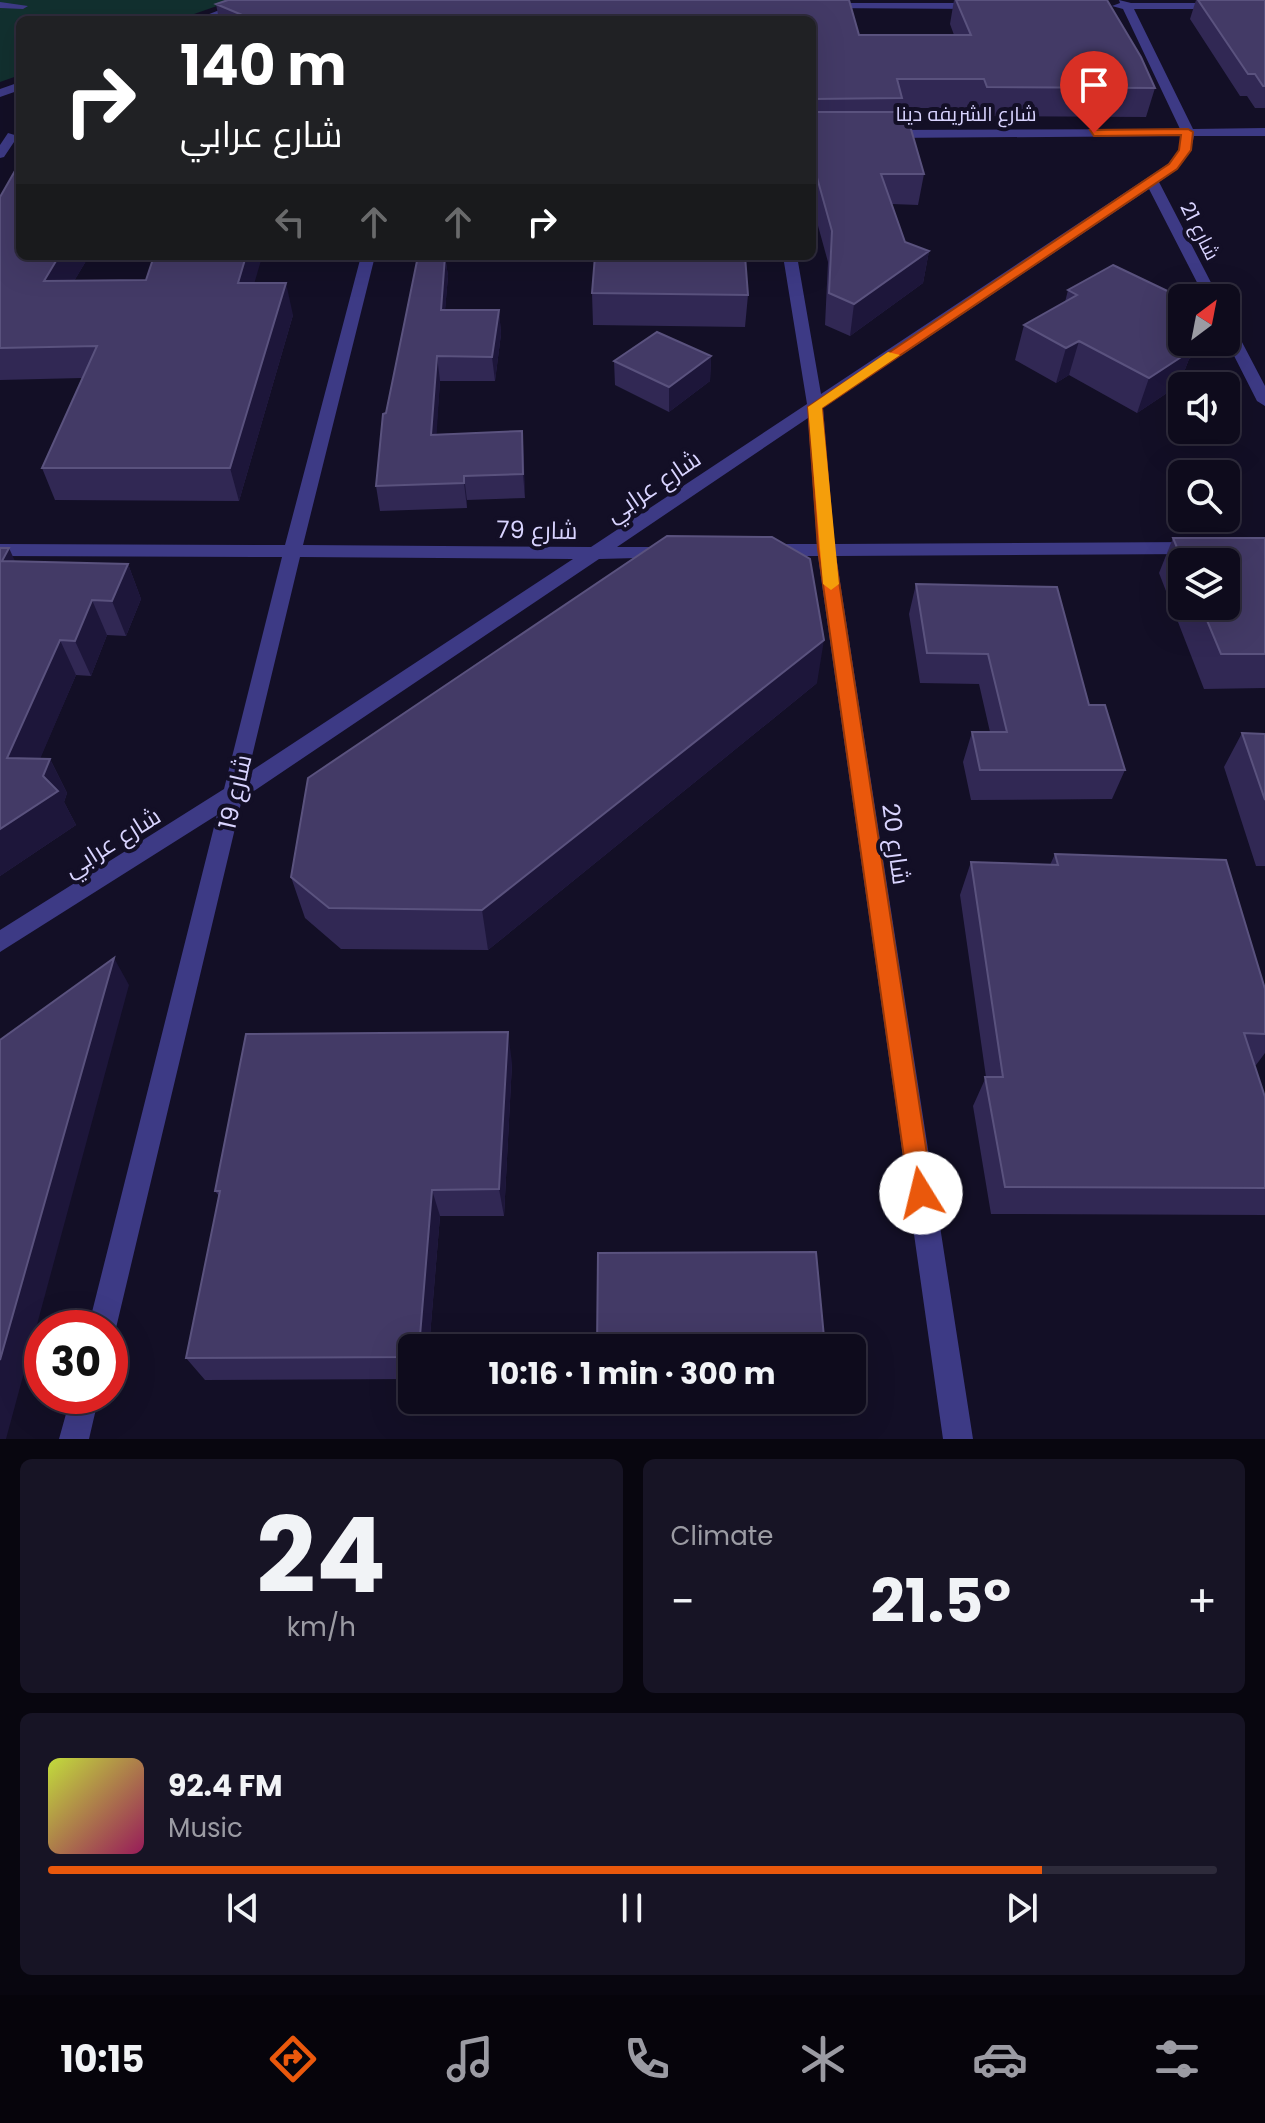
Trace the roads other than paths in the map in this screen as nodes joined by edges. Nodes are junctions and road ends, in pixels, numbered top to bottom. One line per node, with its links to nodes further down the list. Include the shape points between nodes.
1 (255, 0): 4 (street)
2 (1126, 3): 9 (street); 10 (street); 12 (street)
3 (0, 5): 6 (street)
4 (240, 5): 5 (street); 11 (street)
5 (269, 5)
6 (23, 6)
7 (811, 6): 8 (street)
8 (985, 6)
9 (1096, 6)
10 (1265, 6)
11 (210, 16)
12 (1188, 132): 13 (street, شارع الشريفه دينا); 14 (street, شارع الشريفه دينا); 17 (street, شارع عرابي, via 1179,159)
13 (1265, 132)
14 (875, 134)
15 (11, 136): 16 (street)
16 (0, 154)
17 (1152, 182): 20 (street, شارع 21); 23 (street, شارع عرابي)
18 (367, 260): 27 (street, شارع 19)
19 (791, 260): 23 (street, شارع 20)
20 (1205, 284)
21 (1240, 352): 22 (street)
22 (1265, 401)
23 (815, 407): 25 (street, شارع 20); 30 (street, شارع عرابي)
24 (1168, 548): 25 (street)
25 (826, 549): 28 (street); 36 (street, شارع 20)
26 (0, 550): 27 (street, شارع 79)
27 (292, 550): 30 (street, شارع 79); 31 (street, شارع 19)
28 (748, 551)
29 (686, 552): 30 (street, شارع 79)
30 (593, 555): 31 (street, شارع عرابي)
31 (236, 792): 32 (street, شارع عرابي); 33 (street, شارع 19)
32 (0, 942)
33 (106, 1310)
34 (80, 1414): 35 (street)
35 (74, 1439)
36 (958, 1439)

